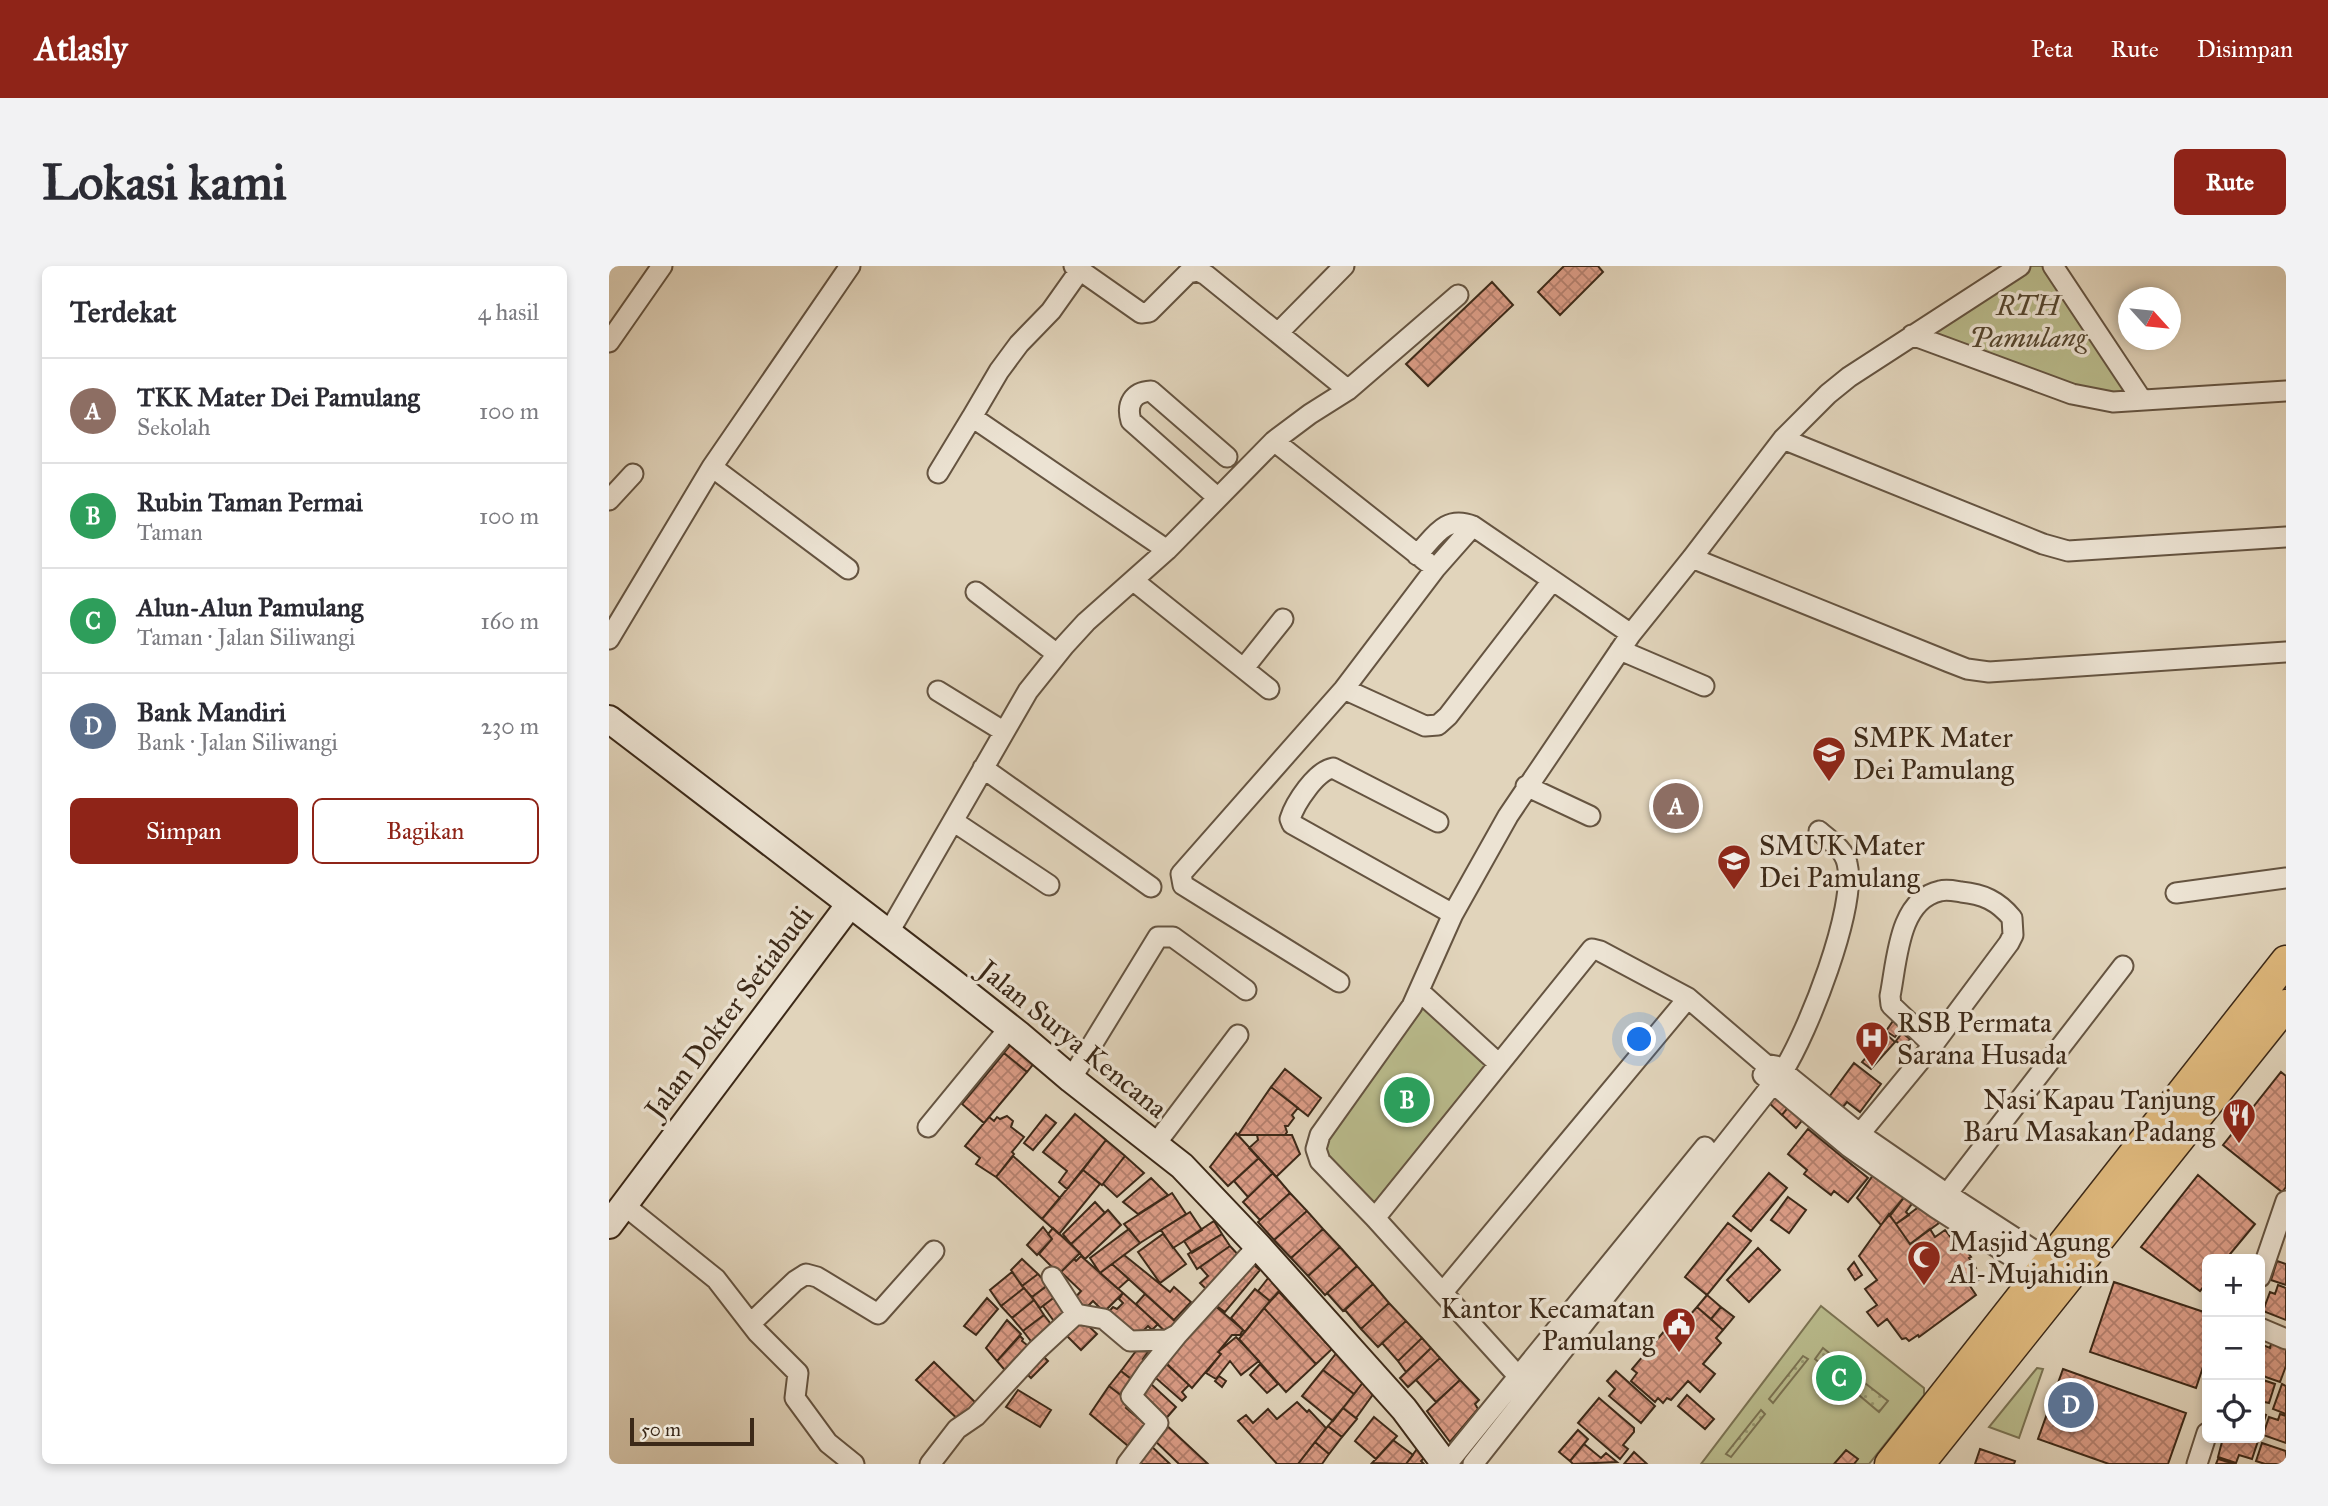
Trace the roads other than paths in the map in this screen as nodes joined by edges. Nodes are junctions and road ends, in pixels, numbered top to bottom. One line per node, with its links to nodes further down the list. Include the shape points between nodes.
1 (661, 266): 11 (street)
2 (849, 266): 19 (street)
3 (1344, 266): 9 (street)
4 (2020, 266): 10 (street)
5 (2053, 266): 14 (street)
6 (1077, 268): 7 (street, via 1141,313 1149,312 1188,273); 15 (street, via 1051,311 999,371)
7 (1200, 268): 9 (street)
8 (1458, 295): 12 (street)
9 (1278, 333): 12 (street)
10 (1912, 335): 14 (street, via 2072,394 2113,402); 16 (street, via 1849,377)
11 (609, 342)
12 (1348, 390): 17 (street)
13 (2286, 391): 14 (street)
14 (2142, 400)
15 (972, 417): 20 (street); 26 (street)
16 (1783, 439): 25 (street, via 2068,551); 28 (street)
17 (1274, 441): 22 (street); 27 (street)
18 (1227, 457): 22 (street, via 1151,391 1136,395 1130,404 1131,421)
19 (712, 467): 29 (street); 35 (street)
20 (938, 473)
21 (633, 474): 23 (street)
22 (1218, 498): 26 (street)
23 (609, 500)
24 (1473, 526): 27 (street, via 1461,521 1446,525); 30 (street); 32 (street)
25 (2286, 537)
26 (1167, 550): 31 (street)
27 (1417, 555): 30 (street)
28 (1692, 558): 36 (street); 37 (street, via 1967,669 1989,673)
29 (848, 569)
30 (1436, 569): 42 (street)
31 (1134, 581): 38 (street); 39 (street)
32 (1552, 581): 36 (street); 42 (street, via 1438,724 1425,726)
33 (976, 592): 38 (street)
34 (1283, 619): 39 (street)
35 (609, 639)
36 (1625, 642): 40 (street); 47 (street)
37 (2286, 652)
38 (1057, 654): 45 (street)
39 (1244, 668): 41 (street)
40 (1704, 686)
41 (1269, 689)
42 (1344, 689): 61 (street, via 1181,874 1183,885)
43 (938, 691): 45 (street)
44 (609, 719): 56 (main road, Jalan Surya Kencana)
45 (1003, 732): 46 (street)
46 (983, 768): 49 (street); 54 (street)
47 (1527, 786): 48 (street); 57 (street)
48 (1590, 816)
49 (953, 821): 53 (street); 58 (street)
50 (1438, 822): 57 (street, via 1333,768 1316,776 1290,819)
51 (1819, 831): 70 (street, via 1841,850 1849,892 1825,980 1795,1052)
52 (2286, 878): 55 (street)
53 (1049, 885)
54 (1150, 887)
55 (2176, 893)
56 (850, 904): 58 (main road, Jalan Surya Kencana); 77 (main road, Jalan Dokter Setiabudi)
57 (1453, 914): 63 (street)
58 (889, 932): 66 (main road, Jalan Surya Kencana)
59 (2286, 961): 65 (main road)
60 (2123, 965): 75 (street)
61 (1339, 982)
62 (1246, 990): 71 (street, via 1173,937 1158,937)
63 (1419, 991): 69 (street); 78 (street, via 1320,1135 1316,1149 1321,1161)
64 (1688, 998): 69 (street, via 1592,949); 70 (street); 84 (street)
65 (2278, 1006): 82 (main road); 99 (main road)
66 (1010, 1027): 71 (main road, Jalan Surya Kencana); 72 (street)
67 (1238, 1035): 74 (street)
68 (1933, 1045): 68 (street, via 1891,1005 1902,936 1914,907 1931,894 1942,890 1979,894 1996,902 2012,918 2013,935); 73 (street)
69 (1499, 1064): 78 (street)
70 (1771, 1074): 73 (street); 85 (street)
71 (1071, 1079): 74 (main road, Jalan Surya Kencana)
72 (928, 1128)
73 (1854, 1140): 75 (street)
74 (1154, 1146): 79 (main road, Jalan Surya Kencana, via 1182,1166)
75 (1941, 1201): 82 (street)
76 (2286, 1201): 81 (street)
77 (614, 1216): 87 (street, via 716,1279)
78 (1375, 1217): 84 (street)
79 (1258, 1246): 89 (street); 96 (main road, Jalan Surya Kencana, via 1404,1409)
80 (934, 1251): 87 (street, via 878,1314 806,1274)
81 (2265, 1262)
82 (2044, 1267): 98 (main road)
83 (1052, 1277): 86 (street)
84 (1443, 1292): 91 (street)
85 (1593, 1297): 91 (street); 97 (street)
86 (1076, 1314): 89 (street, via 1104,1319 1130,1341 1167,1340); 94 (street, via 976,1416 957,1429)
87 (751, 1323): 93 (street, via 798,1373 795,1398 828,1443)
88 (2265, 1330): 90 (street)
89 (1178, 1334): 95 (street, via 1131,1396 1158,1423)
90 (2286, 1339)
91 (1518, 1376): 96 (street)
92 (2204, 1443): 100 (street)
93 (854, 1464)
94 (930, 1464)
95 (1127, 1464)
96 (1446, 1464)
97 (1473, 1464)
98 (1890, 1464)
99 (1919, 1464)
100 (2197, 1464)

